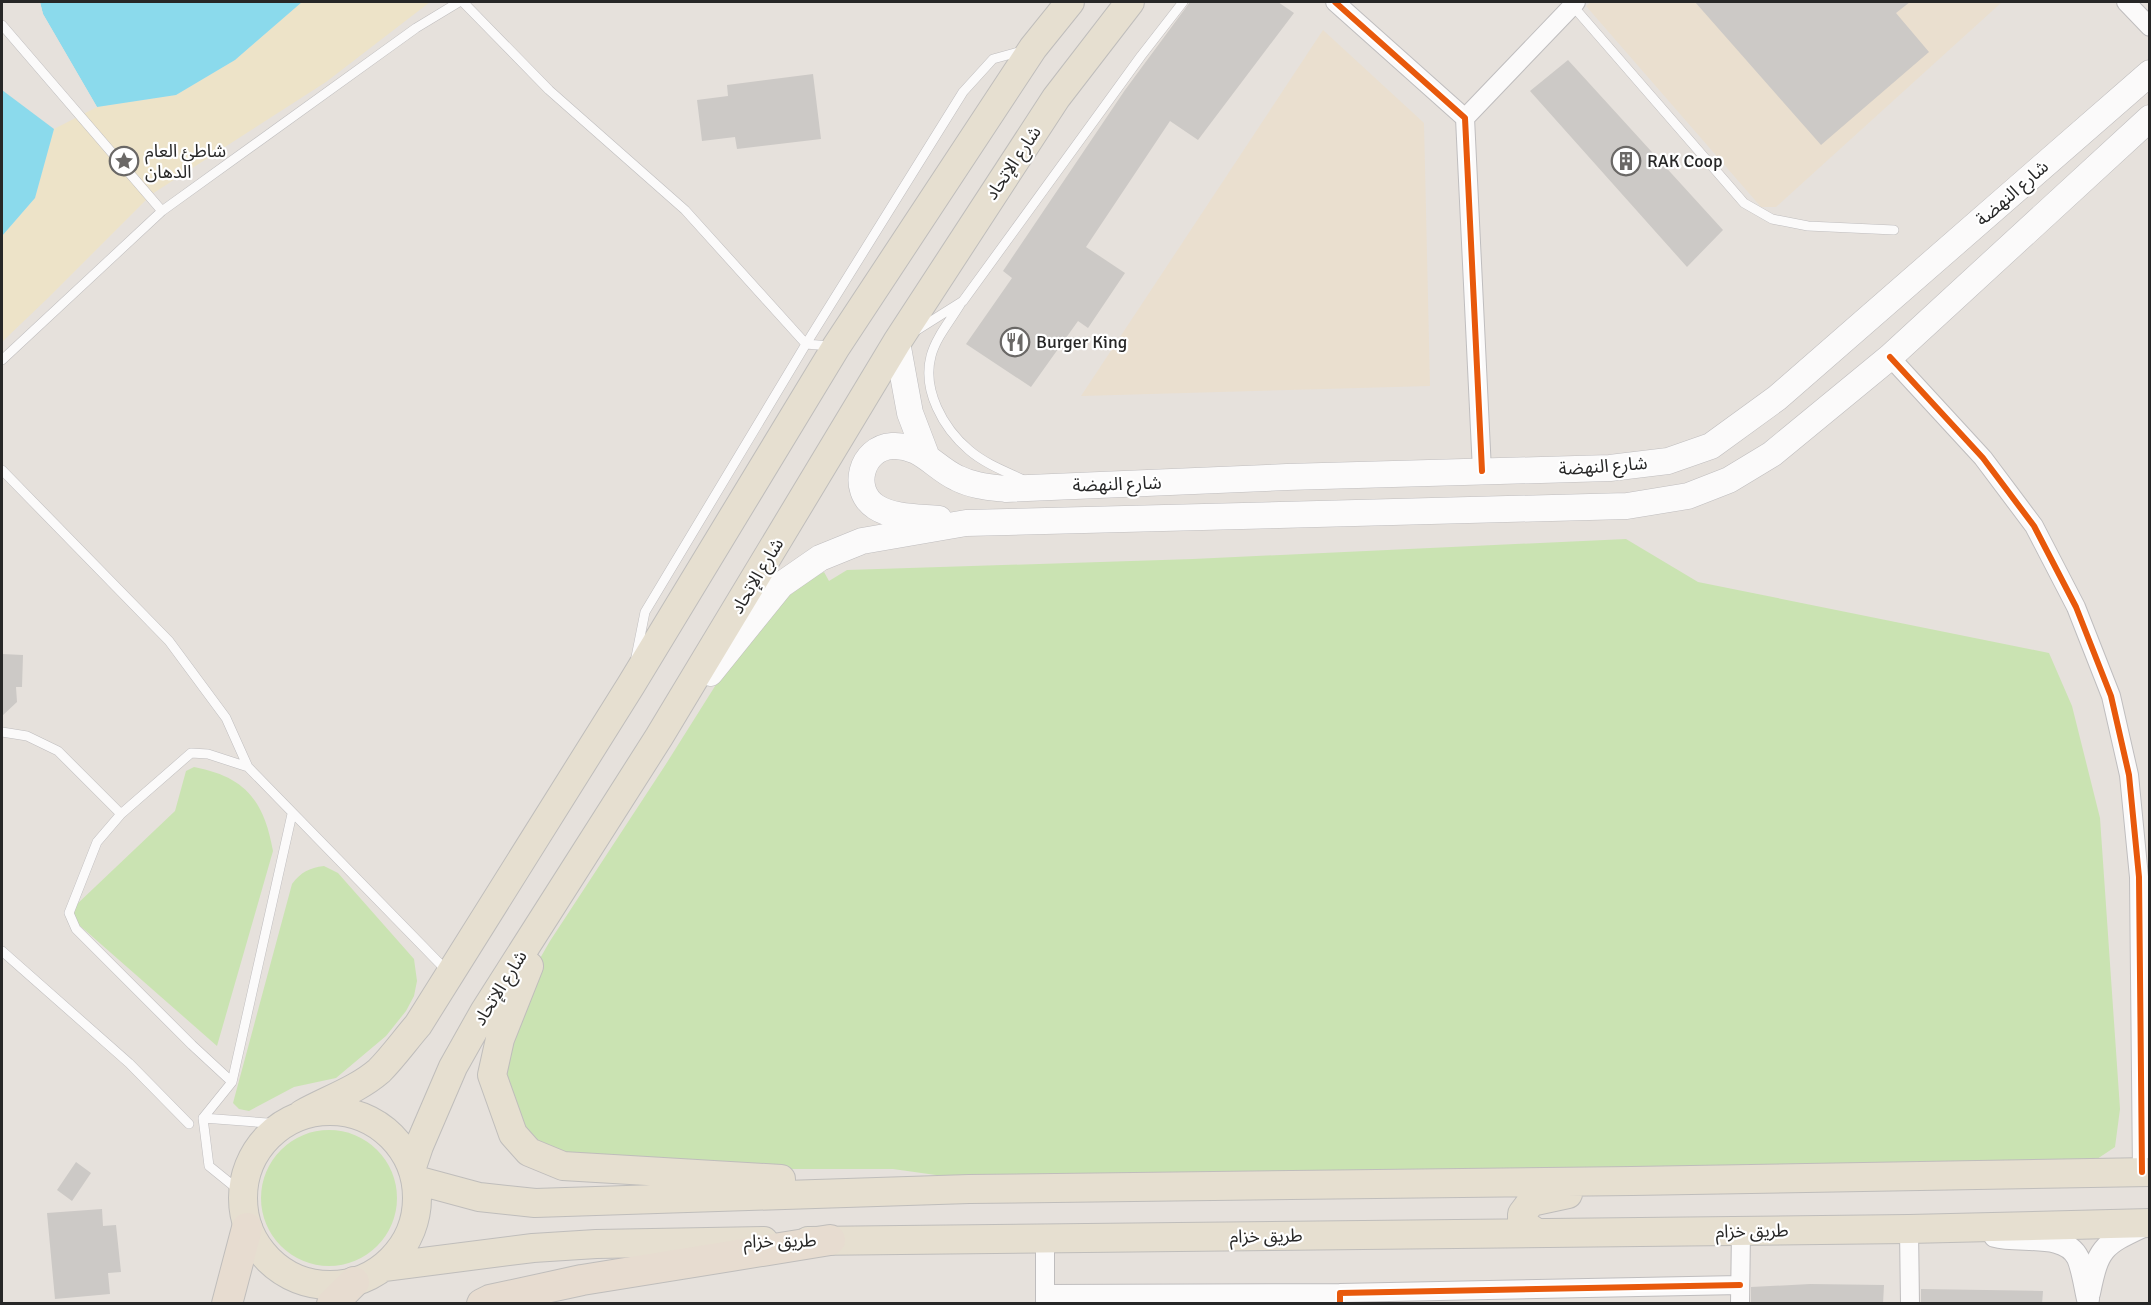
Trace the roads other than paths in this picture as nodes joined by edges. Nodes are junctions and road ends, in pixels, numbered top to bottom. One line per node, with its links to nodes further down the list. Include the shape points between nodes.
1 (461, 2): 14 (lane, via 416,28); 18 (lane, via 549,90 685,210)
2 (1130, 2): 17 (main road, شارع الإتحاد, via 1056,98)
3 (1183, 2): 16 (lane)
4 (1335, 2): 12 (street)
5 (2126, 2): 9 (street)
6 (1572, 3): 12 (street); 15 (lane, via 1744,203 1772,219 1808,226)
7 (1060, 5): 10 (main road)
8 (2, 25): 14 (lane)
9 (2150, 27)
10 (1033, 48): 18 (lane, via 993,59 963,92); 19 (main road)
11 (2150, 73): 24 (main road, شارع النهضة, via 1777,398 1711,446 1668,461 1610,468)
12 (1464, 118): 24 (street)
13 (2150, 118): 20 (main road, شارع النهضة)
14 (162, 211): 21 (lane)
15 (1894, 231)
16 (963, 301): 17 (lane); 25 (lane, via 931,357 930,385 938,410 969,451)
17 (897, 342): 22 (main road, via 910,413); 29 (main road, شارع الإتحاد)
18 (806, 344): 19 (lane); 27 (lane, via 645,612)
19 (836, 347): 27 (main road)
20 (1890, 357): 26 (main road, شارع النهضة, via 1772,454 1729,480 1688,496 1627,506); 40 (street, via 1983,458 2034,526 2076,607 2111,696 2129,775 2139,877)
21 (2, 360)
22 (926, 455): 25 (main road, شارع النهضة, via 954,477 972,485); 26 (main road, via 894,445 874,452 860,480 864,495 874,506 889,513)
23 (2, 470): 30 (lane, via 169,640 226,718)
24 (1482, 471): 25 (main road, شارع النهضة)
25 (1039, 487)
26 (966, 523): 29 (main road, via 862,541 820,558 781,585)
27 (631, 685): 35 (main road)
28 (2, 732): 31 (lane, via 27,736 58,751)
29 (659, 737): 33 (main road, شارع الإتحاد)
30 (248, 768): 31 (lane, via 208,754 191,753); 32 (lane)
31 (121, 814): 36 (lane, via 97,842 69,913 71,920)
32 (292, 814): 35 (lane); 36 (lane)
33 (555, 901): 41 (main road, شارع الإتحاد, via 453,1067 419,1146); 43 (main road, via 500,1039 492,1075 513,1134 529,1152 563,1166)
34 (2, 951): 39 (lane, via 129,1063)
35 (450, 973): 38 (main road, via 418,1025 378,1071 340,1096)
36 (232, 1082): 37 (lane)
37 (203, 1118): 38 (lane); 44 (lane, via 209,1166)
38 (291, 1119): 41 (main road, via 329,1110 355,1113 380,1125 399,1143); 44 (main road, via 261,1143 247,1166)
39 (189, 1124)
40 (2146, 1172): 42 (main road)
41 (414, 1173): 43 (main road, via 479,1197 535,1203); 53 (main road, via 417,1204 412,1228 401,1249)
42 (1632, 1181): 43 (main road); 50 (main road, via 1531,1203 1522,1214 1522,1223)
43 (969, 1189)
44 (241, 1192): 47 (main road)
45 (2149, 1223): 46 (main road, طريق خزام); 58 (street, via 2104,1247 2097,1259)
46 (1971, 1227): 48 (main road, طريق خزام); 58 (street, via 2006,1239 2048,1240 2071,1248 2078,1258)
47 (247, 1228): 54 (main road, via 259,1251 278,1269 302,1281 328,1285); 59 (highway)
48 (1909, 1229): 49 (main road, طريق خزام); 62 (street)
49 (1741, 1231): 50 (main road, طريق خزام); 55 (street)
50 (1537, 1233): 51 (main road, طريق خزام)
51 (1045, 1238): 52 (main road, طريق خزام); 57 (street)
52 (830, 1240): 53 (main road, طريق خزام, via 586,1244); 61 (highway, via 582,1280)
53 (384, 1266): 54 (main road)
54 (354, 1282): 60 (highway)
55 (1740, 1294): 56 (street)
56 (1340, 1298): 57 (street)
57 (1045, 1299)
58 (2088, 1301)
59 (227, 1304)
60 (332, 1304)
61 (482, 1304)
62 (1910, 1304)

